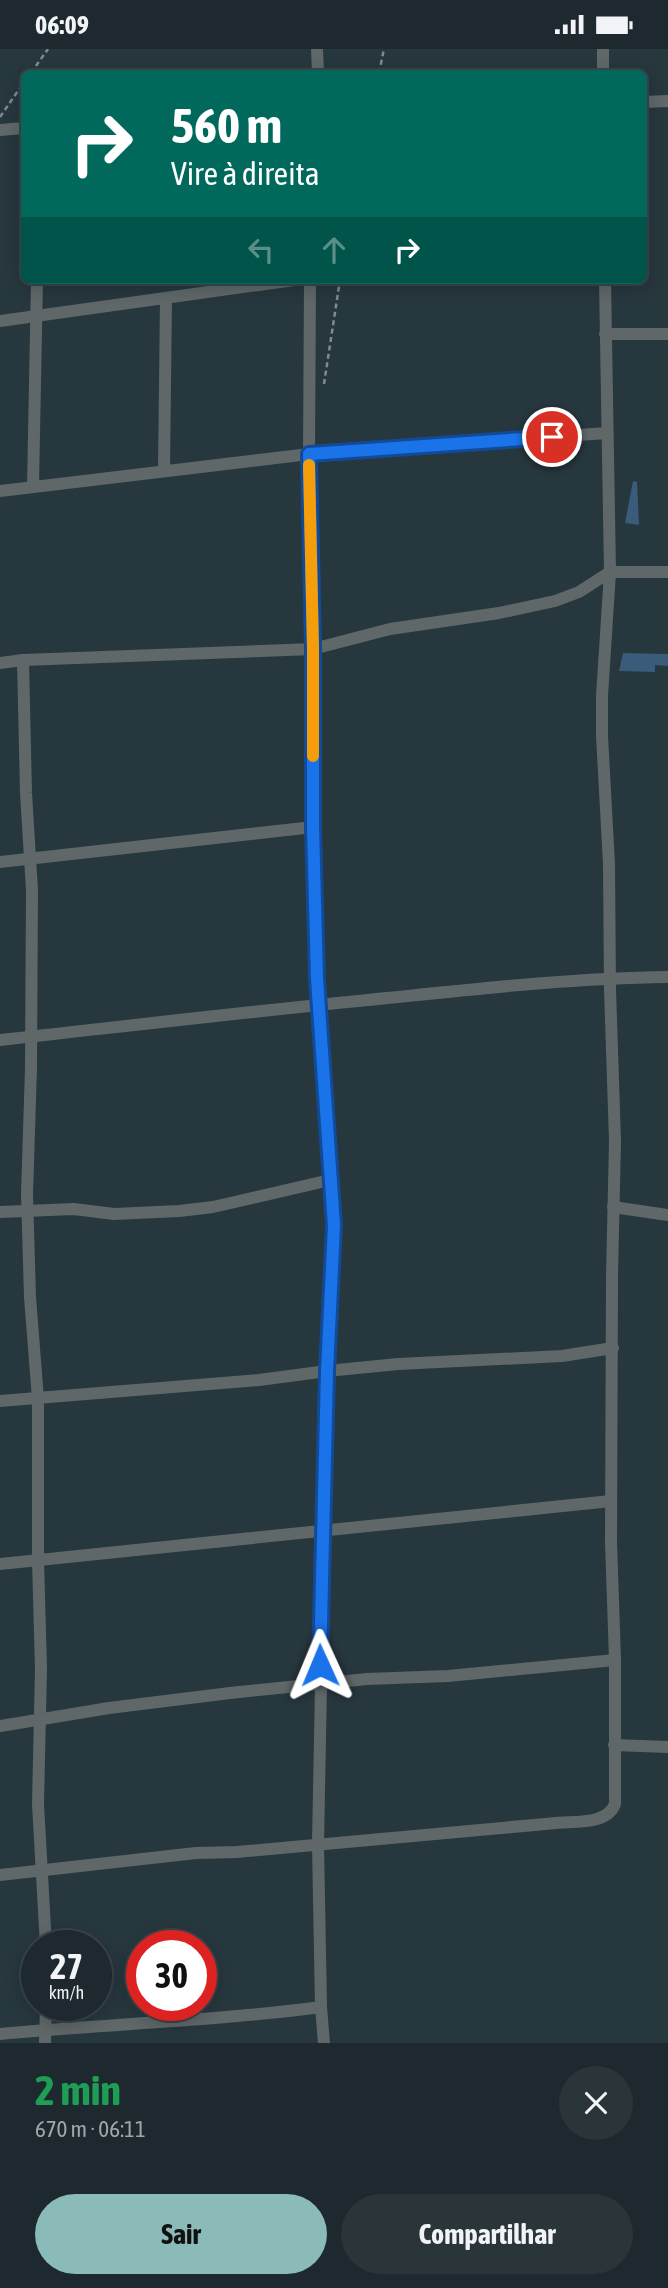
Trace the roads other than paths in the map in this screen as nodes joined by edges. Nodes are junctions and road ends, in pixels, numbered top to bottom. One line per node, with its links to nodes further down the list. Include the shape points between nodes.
1 (317, 49): 3 (street)
2 (603, 49): 4 (street)
3 (318, 70)
4 (603, 70)
5 (668, 101): 6 (street)
6 (647, 102)
7 (21, 128): 8 (street)
8 (0, 130)
9 (37, 284): 14 (street)
10 (267, 284): 13 (street)
11 (310, 284): 19 (street)
12 (605, 284): 16 (street)
13 (166, 299): 14 (street); 20 (street)
14 (37, 317): 15 (street); 21 (street)
15 (0, 321)
16 (606, 334): 17 (street); 18 (street)
17 (668, 334)
18 (607, 433): 19 (street); 23 (street)
19 (309, 454): 20 (street); 25 (street)
20 (164, 470): 21 (street)
21 (33, 486): 22 (street)
22 (0, 491)
23 (610, 572): 24 (street); 25 (street, via 555,601 390,629); 32 (street, via 601,736)
24 (668, 572)
25 (313, 649): 26 (street); 28 (street)
26 (23, 660): 27 (street); 29 (street)
27 (0, 663)
28 (313, 827): 29 (street); 33 (street)
29 (29, 858): 30 (street); 34 (street)
30 (0, 862)
31 (668, 977): 32 (street)
32 (610, 978): 33 (street); 37 (street)
33 (318, 1004): 34 (street); 36 (street)
34 (31, 1037): 35 (street); 38 (street)
35 (0, 1040)
36 (330, 1181): 38 (street, via 168,1212); 42 (street, via 334,1226)
37 (613, 1207): 40 (street); 41 (street)
38 (28, 1210): 39 (street); 43 (street)
39 (0, 1212)
40 (668, 1215)
41 (613, 1348): 42 (street, via 562,1356); 45 (street)
42 (327, 1371): 43 (street); 46 (street)
43 (38, 1399): 44 (street); 47 (street)
44 (0, 1401)
45 (611, 1501): 46 (street); 49 (street)
46 (325, 1529): 47 (street); 50 (street)
47 (38, 1560): 48 (street); 51 (street)
48 (0, 1564)
49 (615, 1660): 50 (street); 53 (street)
50 (321, 1685): 51 (street, via 154,1702); 55 (street)
51 (39, 1720): 52 (street); 56 (street)
52 (0, 1726)
53 (614, 1745): 54 (street); 55 (street, via 615,1804 604,1818)
54 (668, 1747)
55 (318, 1844): 56 (street); 59 (street)
56 (43, 1871): 57 (street); 58 (street)
57 (0, 1875)
58 (45, 1930)
59 (321, 2007): 61 (street); 62 (street)
60 (0, 2035): 61 (street)
61 (45, 2037)
62 (324, 2043)

